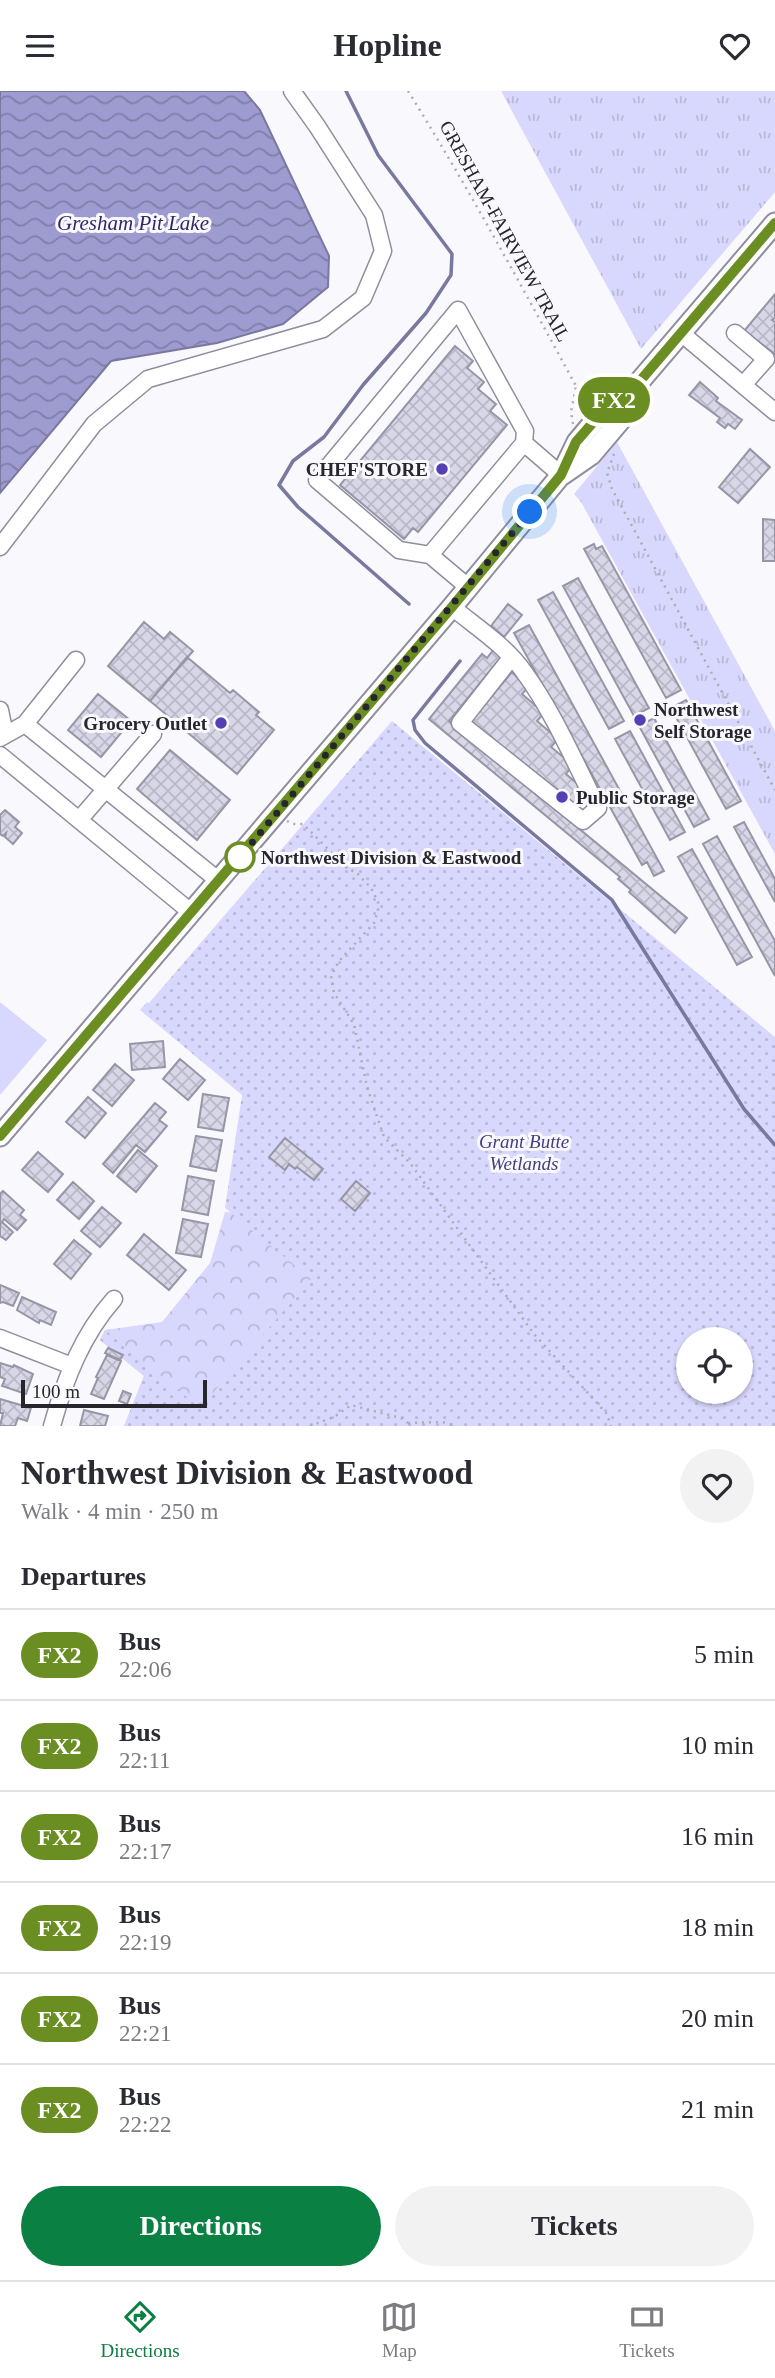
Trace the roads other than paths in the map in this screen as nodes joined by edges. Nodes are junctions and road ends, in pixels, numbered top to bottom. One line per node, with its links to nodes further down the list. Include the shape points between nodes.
1 (292, 91): 11 (street, via 374,215 383,251 363,298 323,329 148,379 94,424)
2 (775, 223): 3 (main road)
3 (681, 333): 6 (main road); 7 (street)
4 (735, 333): 5 (street)
5 (771, 362): 7 (street)
6 (640, 381): 10 (main road, via 609,404 576,442); 10 (main road, via 624,416 591,454)
7 (743, 385): 8 (street)
8 (775, 412)
9 (524, 443): 10 (street); 12 (street); 12 (street, via 525,431 458,310 317,480 399,550)
10 (561, 475): 13 (main road)
11 (0, 547)
12 (430, 555): 13 (street)
13 (468, 587): 14 (main road)
14 (452, 607): 15 (street); 25 (main road)
15 (511, 658): 15 (street, via 559,731 598,809 583,821 460,723)
16 (76, 660): 18 (street)
17 (0, 710): 19 (street)
18 (25, 724): 21 (street); 23 (street)
19 (0, 730)
20 (153, 734): 23 (street)
21 (0, 738)
22 (0, 755): 24 (street)
23 (106, 789): 24 (street); 25 (street)
24 (79, 820): 26 (street)
25 (219, 881): 26 (main road)
26 (192, 913): 27 (main road)
27 (4, 1125)
28 (114, 1299): 30 (street, via 95,1320)
29 (0, 1338): 30 (street)
30 (72, 1366): 31 (street)
31 (52, 1426)

